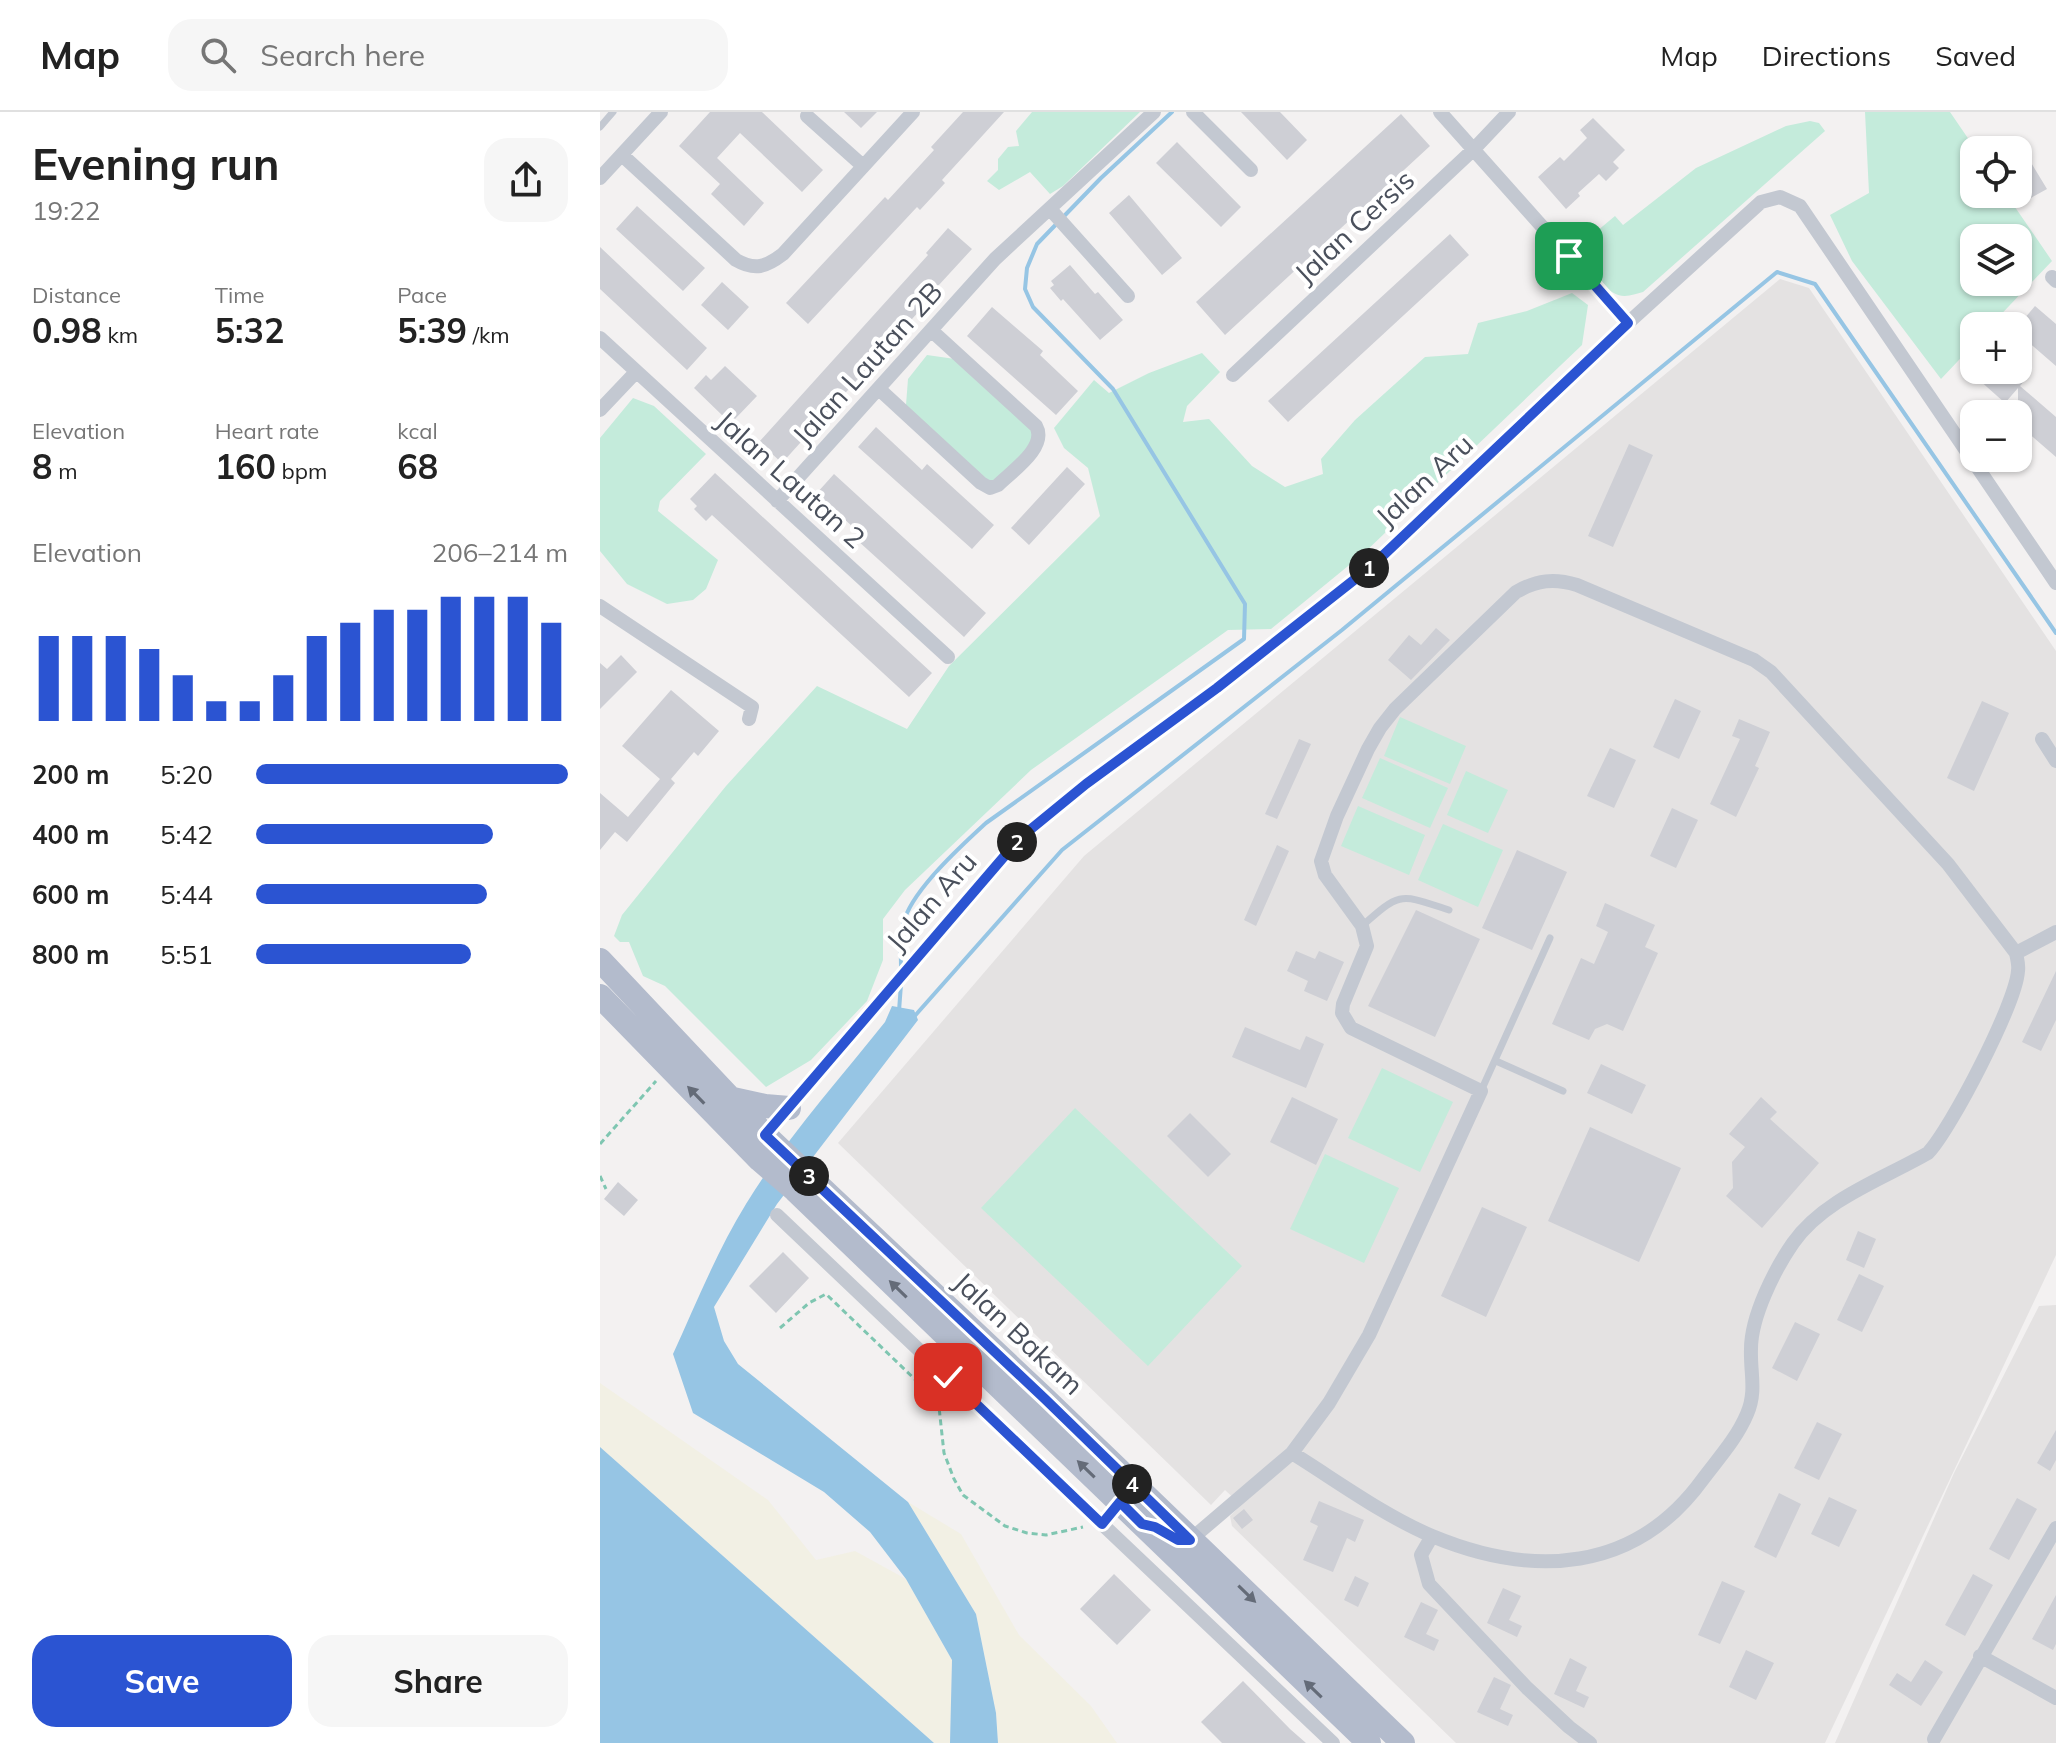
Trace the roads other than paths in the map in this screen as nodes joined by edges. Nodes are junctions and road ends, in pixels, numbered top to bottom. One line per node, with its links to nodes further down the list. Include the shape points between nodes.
1 (613, 112): 9 (lane)
2 (661, 112): 11 (street)
3 (913, 112): 12 (street)
4 (1154, 112): 15 (street, Jalan Lautan 2B)
5 (1440, 112): 10 (street)
6 (1509, 112): 10 (street, Jalan Cersis)
7 (1196, 115): 13 (street)
8 (807, 116): 12 (street)
9 (600, 127)
10 (1474, 149): 17 (street); 21 (street, Jalan Cersis)
11 (622, 155): 12 (street, via 736,260 758,268 783,254); 14 (street)
12 (863, 166)
13 (1251, 170)
14 (600, 178)
15 (1057, 216): 16 (street); 18 (street, Jalan Lautan 2B, via 995,259)
16 (1128, 296)
17 (1628, 323): 25 (street, Jalan Aru, via 1761,202 1789,199 1821,234); 42 (street, Jalan Aru, via 1373,565 1020,838)
18 (932, 331): 22 (street, Jalan Lautan 2B); 22 (street, via 1036,426 1039,444 990,488)
19 (600, 338): 20 (street, Jalan Lautan 2)
20 (636, 372): 23 (street); 24 (street, Jalan Lautan 2)
21 (1233, 375)
22 (879, 389): 24 (street, Jalan Lautan 2B)
23 (600, 410)
24 (777, 501): 27 (street, Jalan Lautan 2)
25 (2055, 578)
26 (600, 606): 28 (street, via 752,707)
27 (948, 657)
28 (749, 719)
29 (2042, 739): 30 (street)
30 (2056, 761)
31 (1449, 910): 32 (lane, via 1401,898)
32 (1362, 926): 35 (street, via 1325,875 1321,861 1374,738 1395,709 1516,592 1554,579 1603,594 1771,672 1948,864); 39 (street, via 1367,946 1342,1013 1351,1028)
33 (2056, 932): 35 (street)
34 (1550, 938): 38 (lane)
35 (2016, 953): 51 (street, via 2018,971 2006,1010 1939,1141 1928,1153 1826,1210 1793,1243 1752,1333 1754,1386 1746,1417 1687,1502 1655,1530 1620,1549 1583,1559 1537,1562)
36 (600, 960): 41 (main road, Jalan Bakam)
37 (600, 996): 43 (main road, Jalan Bakam, one-way to 37, via 668,1066)
38 (1496, 1061): 39 (lane); 40 (lane)
39 (1481, 1091): 46 (street, via 1369,1335)
40 (1563, 1091)
41 (733, 1099): 42 (main road); 43 (main road, Jalan Bakam)
42 (789, 1108): 43 (street, Jalan Aru)
43 (767, 1147): 44 (main road, Jalan Bakam)
44 (801, 1182): 47 (main road, Jalan Bakam, one-way to 44); 52 (main road, Jalan Bakam, via 1045,1399)
45 (777, 1215): 48 (street)
46 (1292, 1453): 51 (street); 52 (street)
47 (1120, 1502): 48 (street); 49 (main road, Jalan Bakam)
48 (1102, 1524): 54 (street)
49 (1142, 1524): 52 (main road); 53 (main road, Jalan Bakam)
50 (2056, 1528): 55 (street)
51 (1432, 1536): 61 (street, via 1421,1555 1429,1584 1527,1688)
52 (1190, 1540): 60 (main road, Jalan Bakam, one-way to 60)
53 (1198, 1579): 54 (street); 59 (main road, Jalan Bakam, one-way to 53)
54 (1182, 1597): 58 (street)
55 (1980, 1656): 56 (street); 57 (street)
56 (2056, 1698)
57 (1934, 1739)
58 (1333, 1743)
59 (1369, 1743)
60 (1403, 1743)
61 (1590, 1743)

